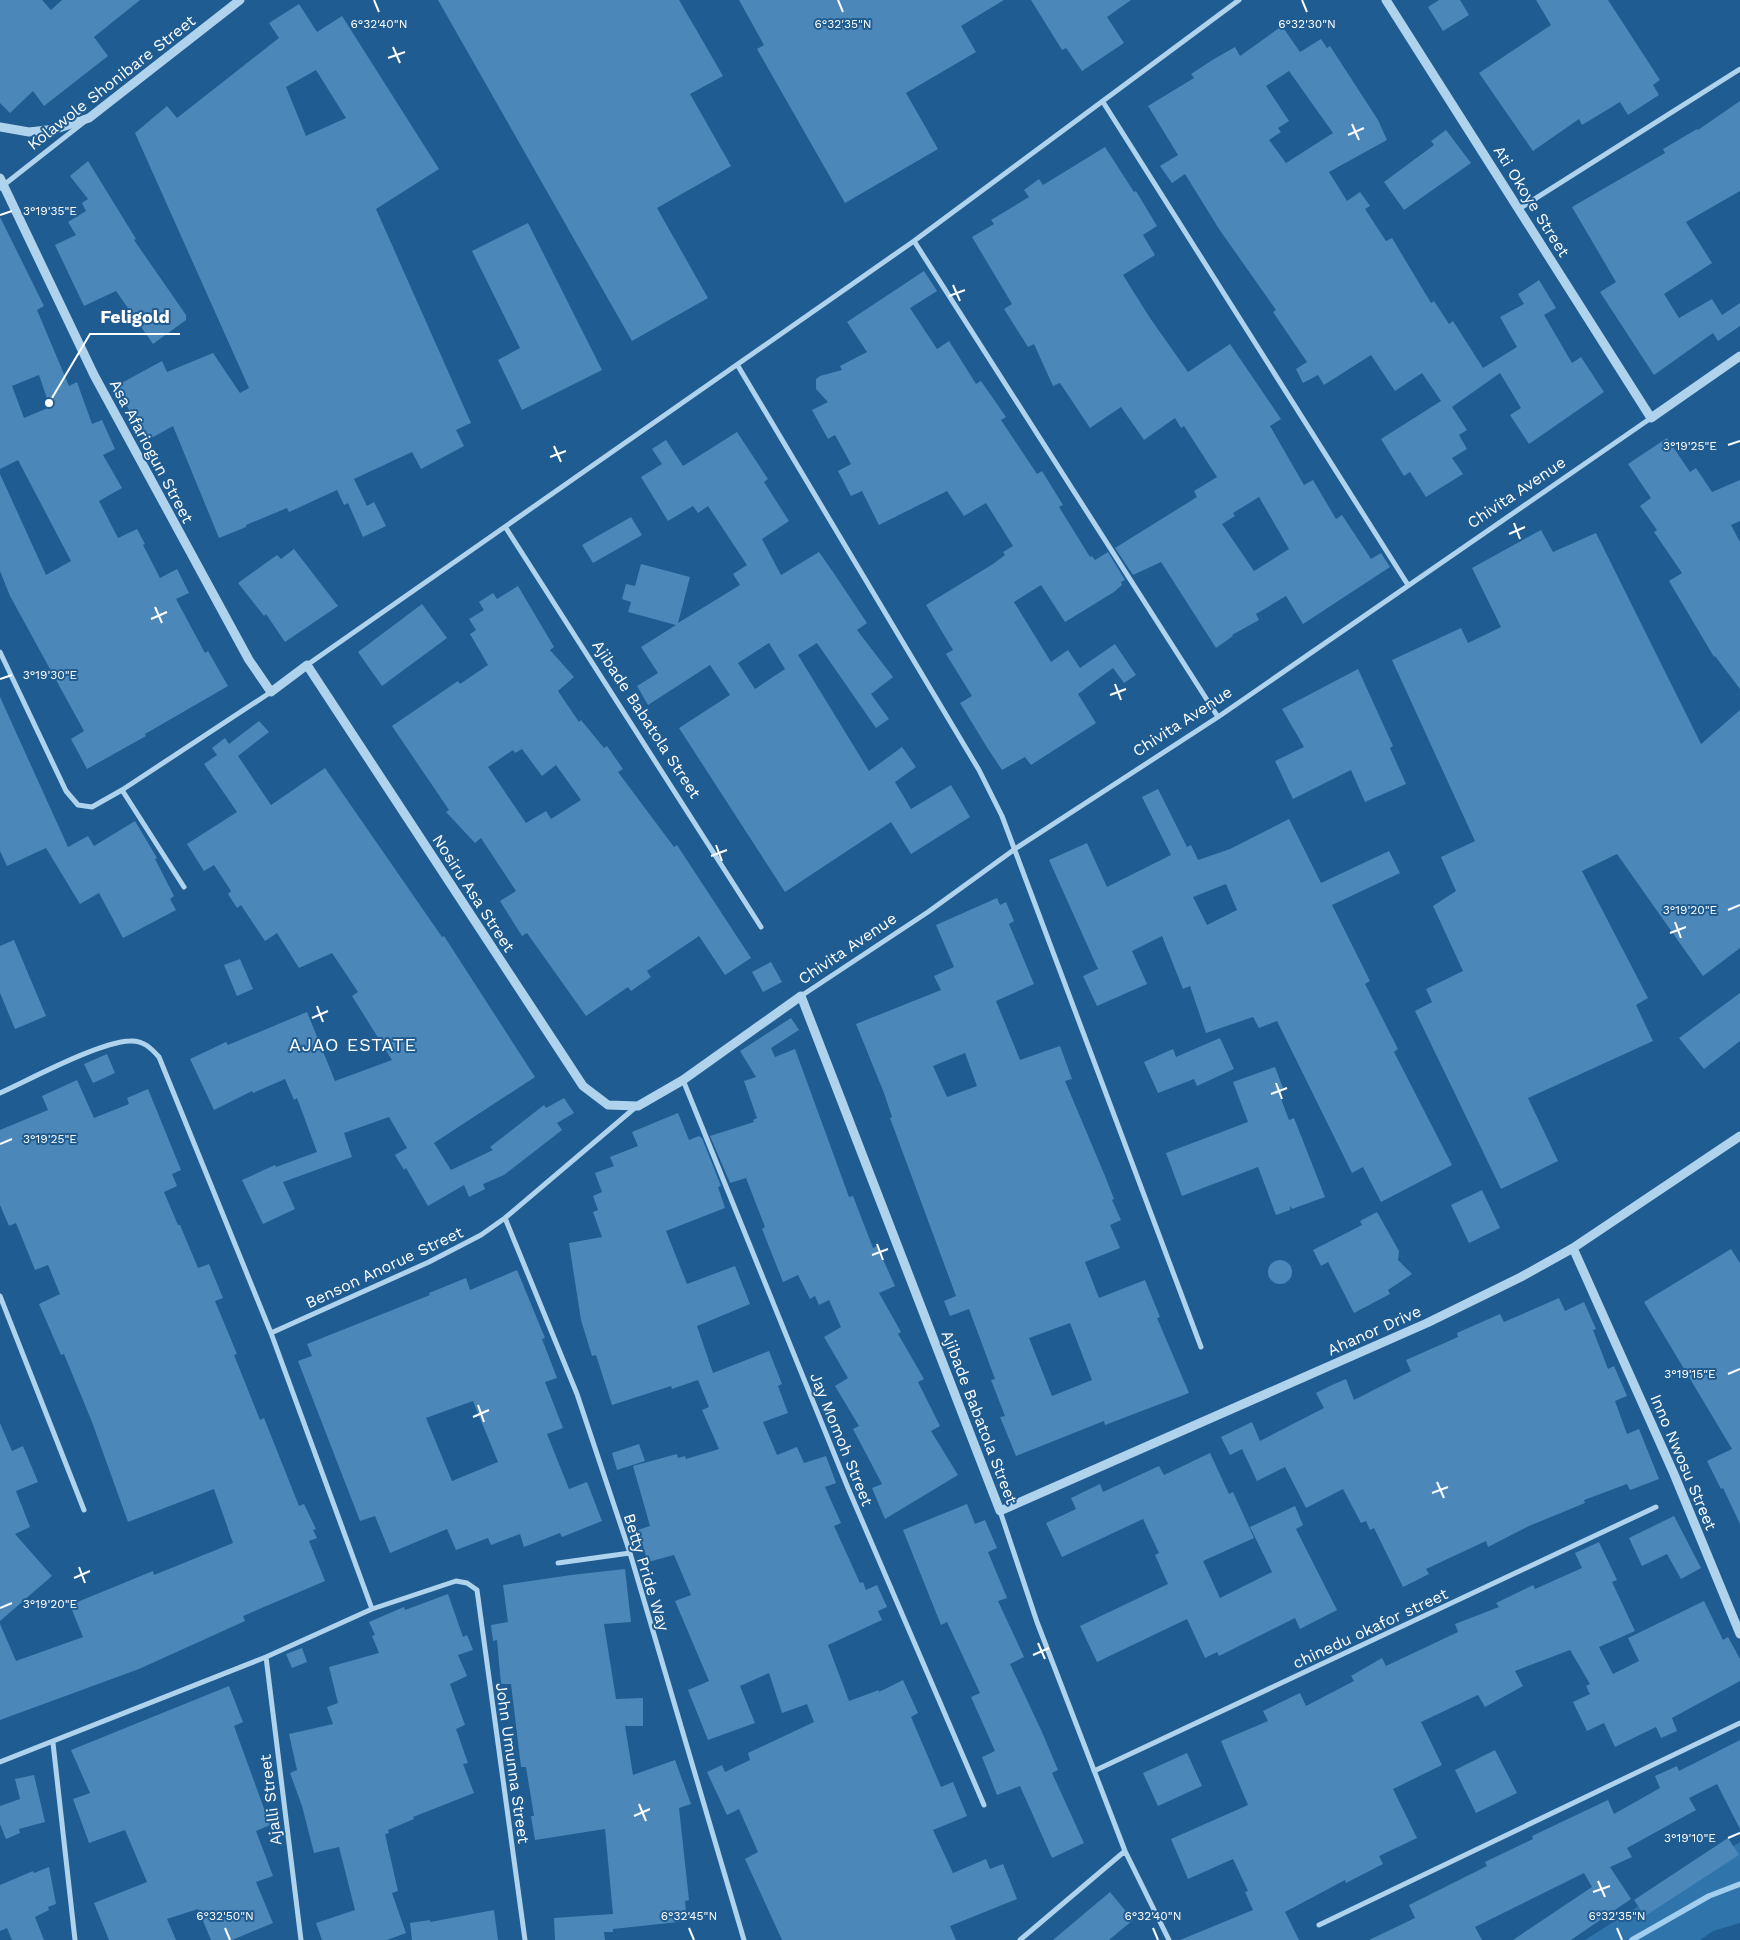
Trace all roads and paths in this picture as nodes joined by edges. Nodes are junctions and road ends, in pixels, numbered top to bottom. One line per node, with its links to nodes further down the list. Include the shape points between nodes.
1 (240, 0): 6 (street, Kolawole Shonibare Street)
2 (1240, 0): 5 (street)
3 (1386, 0): 9 (street, Ati Okoye Street)
4 (1740, 68): 9 (street)
5 (1103, 102): 10 (street); 15 (street)
6 (89, 118): 7 (street, via 56,129 29,132); 8 (street, Kolawole Shonibare Street)
7 (0, 127)
8 (1, 184): 18 (street, Asa Afariogun Street, via 94,375 220,609)
9 (1519, 209): 13 (street, Ati Okoye Street)
10 (914, 242): 12 (street); 19 (street)
11 (1740, 356): 13 (street, Chivita Avenue)
12 (738, 366): 14 (street); 21 (street, via 979,770)
13 (1650, 418): 15 (street, Chivita Avenue)
14 (506, 528): 17 (street); 23 (street, Ajibade Babatola Street)
15 (1408, 585): 19 (street, Chivita Avenue)
16 (0, 652): 20 (street, via 66,791 78,805 92,807)
17 (307, 665): 18 (street); 27 (street, Nosiru Asa Street, via 583,1086 608,1105)
18 (271, 692): 20 (street)
19 (1218, 717): 21 (street, Chivita Avenue)
20 (122, 790): 22 (street)
21 (1015, 849): 24 (street, Chivita Avenue, via 928,912); 33 (street)
22 (184, 887)
23 (761, 927)
24 (801, 996): 25 (street, Chivita Avenue); 36 (street, Ajibade Babatola Street)
25 (683, 1080): 27 (street, Chivita Avenue); 46 (street, Jay Momoh Street, via 848,1488)
26 (0, 1092): 32 (street, via 99,1049 131,1040 145,1043 160,1057)
27 (638, 1106): 29 (street, Benson Anorue Street)
28 (1740, 1136): 30 (street, Ahanor Drive)
29 (505, 1218): 32 (street, Benson Anorue Street, via 429,1262); 37 (street, Betty Pride Way, via 577,1394)
30 (1572, 1248): 36 (street, Ahanor Drive, via 1427,1323); 40 (street, Inno Nwosu Street, via 1674,1474)
31 (0, 1296): 35 (street)
32 (271, 1333): 39 (street)
33 (1201, 1346)
34 (1656, 1507): 45 (street, chinedu okafor street)
35 (84, 1510)
36 (1000, 1511): 45 (street, Ajibade Babatola Street, via 1037,1622)
37 (630, 1553): 38 (street); 52 (street, Betty Pride Way)
38 (558, 1563)
39 (372, 1609): 41 (street); 51 (street, John Umunna Street, via 456,1581 477,1590)
40 (1740, 1634)
41 (266, 1657): 43 (street); 50 (street, Ajalli Street)
42 (1740, 1724): 48 (street)
43 (53, 1743): 44 (street); 49 (street)
44 (0, 1762)
45 (1094, 1771): 47 (street, Ajibade Babatola Street)
46 (984, 1805)
47 (1125, 1851): 53 (street); 54 (street, Ajibade Babatola Street)
48 (1319, 1925)
49 (75, 1940)
50 (301, 1940)
51 (525, 1940)
52 (744, 1940)
53 (1020, 1940)
54 (1168, 1940)

